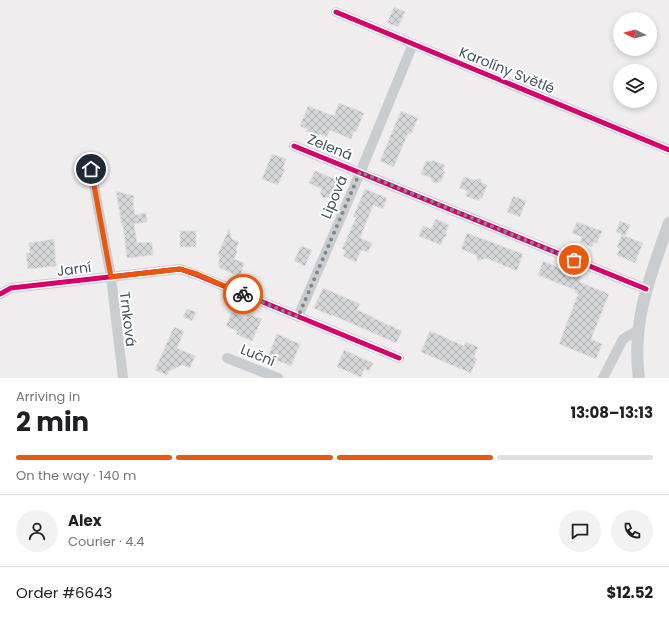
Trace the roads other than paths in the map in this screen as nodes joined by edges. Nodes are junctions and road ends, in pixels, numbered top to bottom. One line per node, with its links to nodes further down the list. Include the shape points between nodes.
1 (336, 12): 2 (street, Karolíny Světlé)
2 (413, 44): 4 (street, Karolíny Světlé); 6 (street, Lipová)
3 (294, 146): 6 (street, Zelená)
4 (669, 150)
5 (91, 169): 8 (street, Trnková)
6 (360, 172): 9 (street, Zelená); 11 (street, Lipová)
7 (669, 223): 9 (street)
8 (111, 277): 10 (street, Jarní, via 11,288); 11 (street, Jarní, via 180,269); 15 (street, Trnková)
9 (646, 289): 12 (street)
10 (0, 294)
11 (298, 317): 14 (street, Jarní)
12 (638, 330): 17 (street, via 624,339); 18 (street)
13 (227, 358): 16 (street, Luční)
14 (399, 358)
15 (124, 378)
16 (278, 378)
17 (603, 378)
18 (639, 378)

